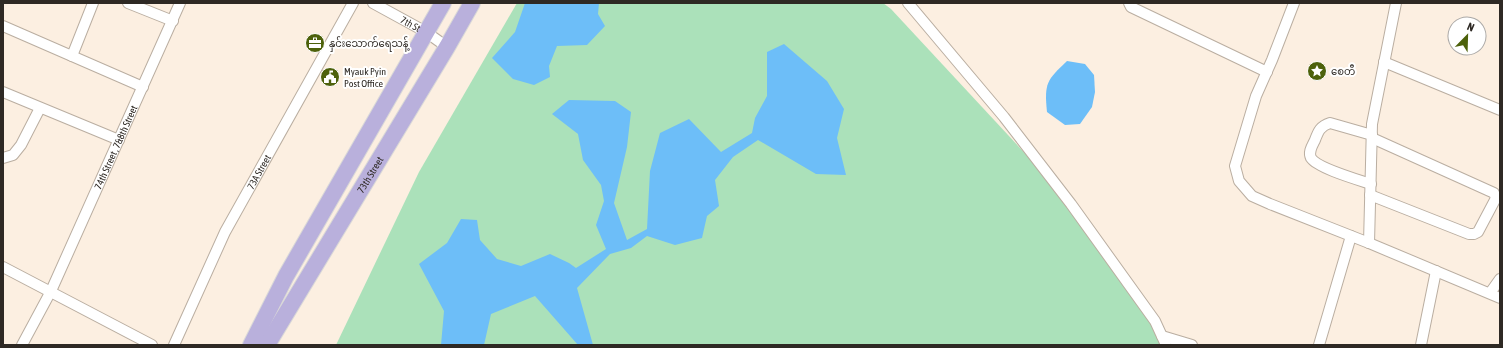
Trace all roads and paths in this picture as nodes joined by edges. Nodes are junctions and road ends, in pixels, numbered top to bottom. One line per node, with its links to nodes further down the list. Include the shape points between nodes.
1 (93, 3): 16 (street)
2 (128, 3): 12 (street)
3 (180, 3): 12 (street, 74th Street , 7&8th Street)
4 (353, 3): 39 (street, 73A Street, via 225,232)
5 (372, 3): 14 (street, 7th St)
6 (443, 3): 14 (main road)
7 (472, 3): 15 (main road, 73th Street)
8 (908, 3): 36 (street, via 1004,117 1071,204 1155,321)
9 (1129, 3): 18 (street, via 1131,7)
10 (1294, 3): 18 (street)
11 (1396, 3): 17 (street)
12 (173, 20): 19 (street, 74th Street , 7&8th Street)
13 (3, 26): 16 (street)
14 (426, 32): 15 (street, 7th St); 40 (main road, via 286,276)
15 (447, 47): 41 (main road, 73th Street)
16 (72, 56): 19 (street)
17 (1384, 62): 22 (street); 23 (street)
18 (1267, 72): 28 (street, via 1256,96 1235,166 1239,181 1252,196)
19 (143, 87): 24 (street, 74th Street , 7&8th Street)
20 (3, 92): 21 (street)
21 (40, 108): 24 (street); 25 (street, via 21,145 12,155)
22 (1500, 110)
23 (1372, 136): 26 (street); 26 (street, via 1330,123 1320,128 1310,152 1315,162); 27 (street, via 1494,193 1496,198 1478,232 1469,234)
24 (119, 140): 33 (street, 74th Street , 7&8th Street)
25 (3, 158)
26 (1371, 184): 27 (street)
27 (1370, 195): 29 (street)
28 (1351, 236): 29 (street); 43 (street)
29 (1369, 243): 31 (street)
30 (3, 267): 33 (street)
31 (1436, 271): 34 (street); 44 (street)
32 (1500, 279): 34 (street)
33 (51, 291): 37 (street, 74th Street , 7&8th Street); 38 (street)
34 (1490, 293): 35 (street)
35 (1500, 298)
36 (1164, 341): 42 (street)
37 (22, 345)
38 (152, 345)
39 (174, 345)
40 (251, 345)
41 (267, 345)
42 (1192, 345)
43 (1319, 345)
44 (1421, 345)

